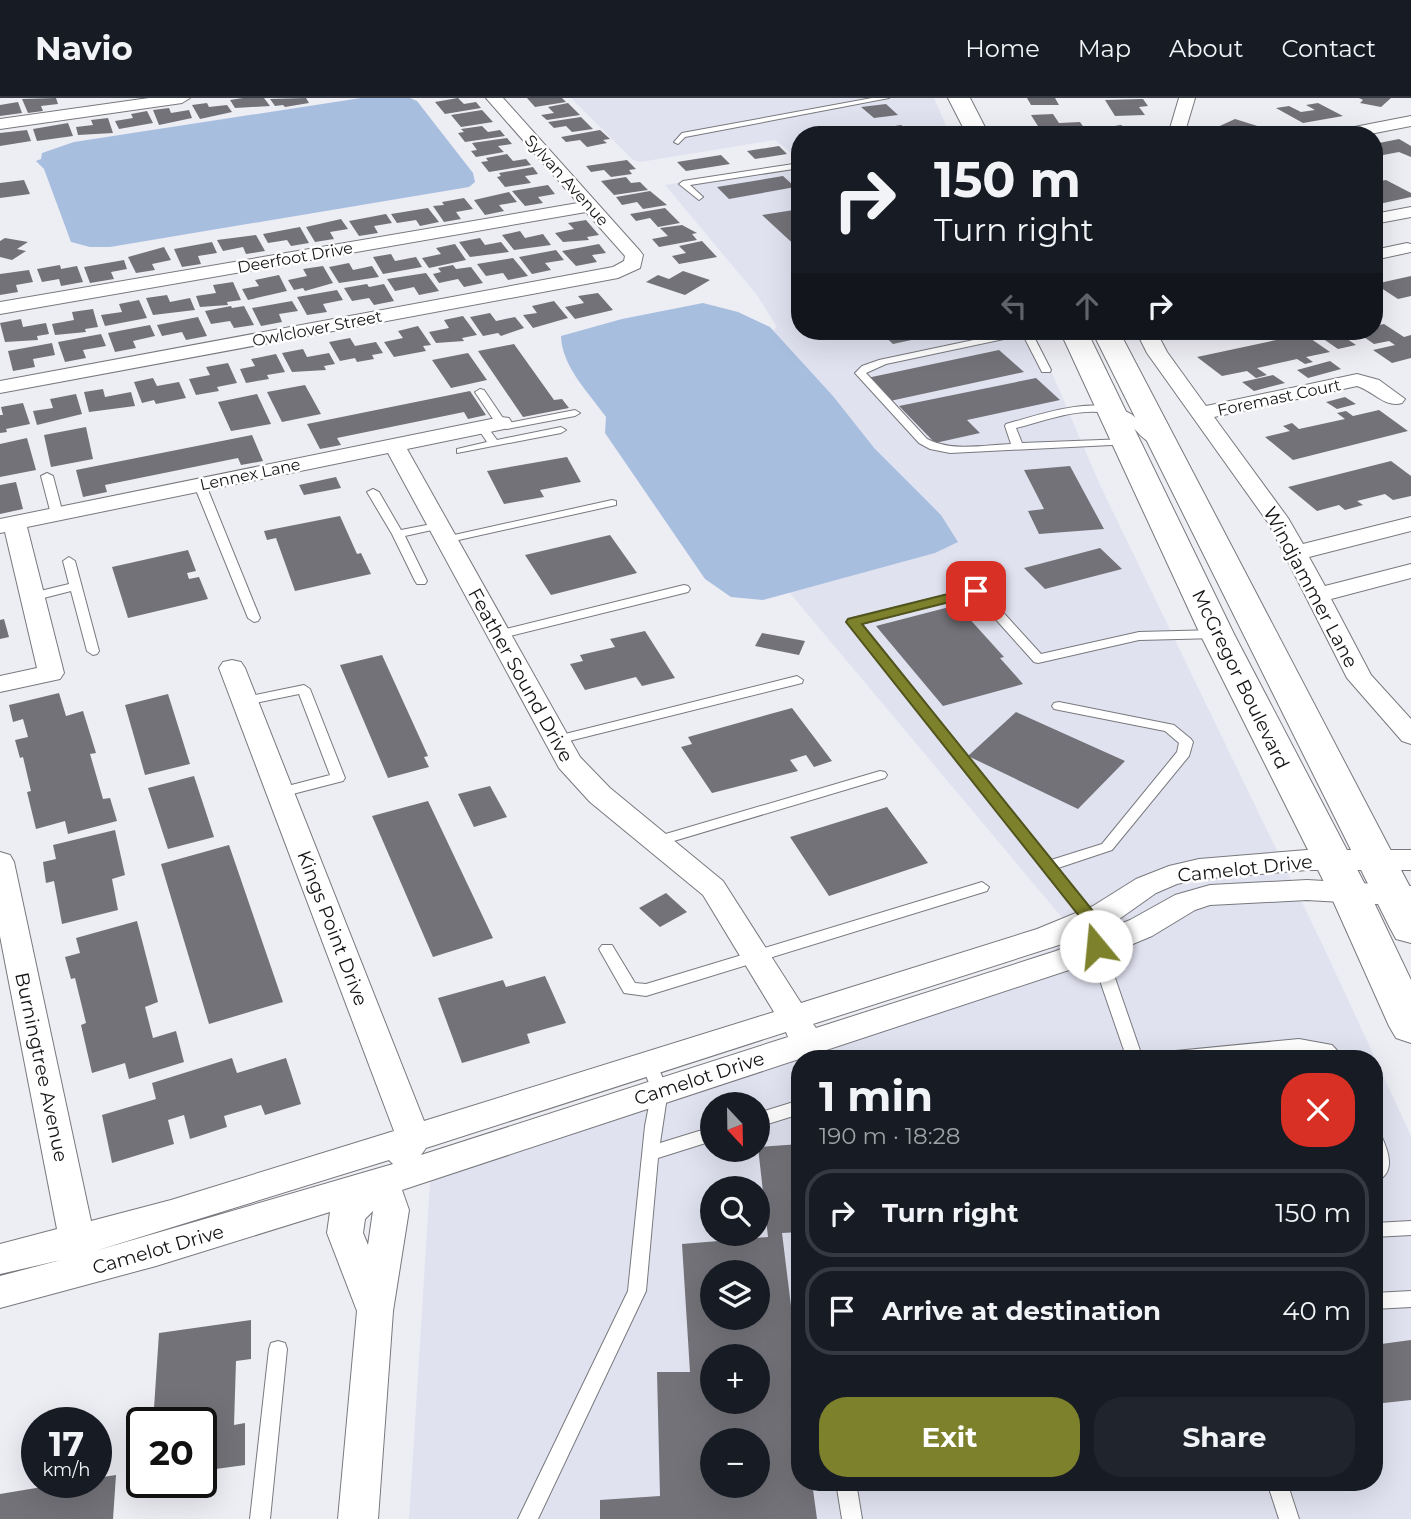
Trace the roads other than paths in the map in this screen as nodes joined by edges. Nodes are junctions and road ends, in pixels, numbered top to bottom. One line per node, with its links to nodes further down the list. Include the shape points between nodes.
1 (182, 98): 7 (street)
2 (494, 98): 14 (street, Sylvan Avenue)
3 (885, 98): 11 (lane, via 682,135)
4 (959, 98): 8 (main road)
5 (1187, 98): 9 (street)
6 (1411, 121): 10 (street)
7 (0, 124)
8 (973, 126)
9 (1180, 126)
10 (1383, 126)
11 (678, 142)
12 (791, 166): 13 (lane, via 683,184)
13 (699, 197)
14 (590, 206): 19 (street, Sylvan Avenue, via 634,255); 20 (street, Deerfoot Drive)
15 (1411, 212): 16 (street)
16 (1383, 217)
17 (1407, 248): 18 (street)
18 (1383, 253)
19 (633, 264): 27 (street, Owlclover Street, via 618,272)
20 (0, 309)
21 (975, 340): 38 (lane, via 883,362 860,373 923,441 934,447)
22 (1031, 340): 26 (lane)
23 (1077, 340): 30 (main road, McGregor Boulevard)
24 (1110, 340): 37 (main road, McGregor Boulevard)
25 (1150, 340): 32 (street, Windjammer Lane)
26 (1046, 370)
27 (0, 387)
28 (480, 392): 34 (lane)
29 (1395, 398): 32 (street, Foremast Court, via 1357,380)
30 (1112, 411): 35 (main road, McGregor Boulevard); 37 (lane, via 1127,416); 38 (lane, via 1061,414 1010,426)
31 (575, 413): 34 (lane)
32 (1201, 413): 49 (street, Windjammer Lane, via 1254,484)
33 (561, 430): 34 (lane)
34 (492, 431): 36 (street, Lennex Lane); 39 (lane)
35 (1127, 442): 38 (lane); 58 (main road, McGregor Boulevard)
36 (394, 444): 41 (street, Lennex Lane); 47 (street, Feather Sound Drive)
37 (1165, 446): 71 (main road, McGregor Boulevard)
38 (1018, 447)
39 (461, 451)
40 (47, 476): 44 (lane)
41 (200, 485): 44 (street, Lennex Lane); 57 (lane)
42 (373, 492): 48 (lane)
43 (612, 503): 47 (lane)
44 (57, 514): 46 (street, Lennex Lane)
45 (1411, 524): 49 (street)
46 (7, 525): 56 (street)
47 (441, 533): 48 (lane); 59 (street, Feather Sound Drive)
48 (398, 534): 52 (lane)
49 (1296, 553): 55 (street, Windjammer Lane)
50 (69, 561): 53 (lane)
51 (1411, 571): 55 (street)
52 (421, 581)
53 (76, 586): 56 (lane); 60 (lane)
54 (684, 589): 59 (lane)
55 (1318, 595): 66 (street, Windjammer Lane, via 1360,678)
56 (32, 597): 63 (street, via 51,673)
57 (254, 618)
58 (1217, 634): 73 (lane, via 1139,636 1038,659 976,591 853,622); 74 (main road, McGregor Boulevard)
59 (498, 635): 67 (street, Feather Sound Drive)
60 (93, 651)
61 (232, 668): 64 (street, Kings Point Drive)
62 (797, 680): 67 (lane)
63 (0, 684)
64 (245, 701): 69 (street, Kings Point Drive); 69 (lane, via 304,689 338,778)
65 (1059, 706): 73 (lane, via 1169,728 1185,742 1184,753 1107,847)
66 (1410, 733)
67 (557, 740): 70 (street, Feather Sound Drive, via 583,780)
68 (880, 775): 70 (lane)
69 (281, 792): 89 (street, Kings Point Drive)
70 (657, 841): 79 (street, Feather Sound Drive, via 713,888)
71 (1394, 860): 74 (street, Camelot Drive); 76 (main road, McGregor Boulevard)
72 (0, 862): 94 (street, Burningtree Avenue)
73 (1048, 866): 77 (lane)
74 (1341, 877): 76 (street, Camelot Drive); 77 (street, Camelot Drive, via 1307,890 1210,895 1185,902 1141,928); 80 (main road, McGregor Boulevard)
75 (982, 887): 79 (lane)
76 (1406, 907)
77 (1094, 933): 81 (street, Camelot Drive, via 1067,959); 82 (lane)
78 (607, 949): 79 (lane, via 630,989 646,990)
79 (757, 957): 81 (street, Feather Sound Drive)
80 (1411, 1026)
81 (801, 1030): 85 (street, Camelot Drive)
82 (1132, 1050)
83 (1263, 1050): 84 (lane, via 1307,1045)
84 (1327, 1050)
85 (654, 1077): 89 (street, Camelot Drive); 90 (lane); 91 (street, Camelot Drive)
86 (791, 1110): 87 (lane)
87 (770, 1116)
88 (700, 1138): 90 (lane)
89 (414, 1139): 91 (street); 94 (street, Camelot Drive, via 171,1215)
90 (651, 1153): 104 (lane, via 637,1291)
91 (382, 1182): 94 (street, Camelot Drive); 103 (street, via 391,1210 375,1311)
92 (1411, 1228): 93 (lane)
93 (1383, 1230)
94 (78, 1256): 95 (street, Camelot Drive); 96 (street, Camelot Drive)
95 (0, 1259)
96 (0, 1292)
97 (1411, 1299): 98 (lane)
98 (1383, 1301)
99 (278, 1349): 102 (lane)
100 (847, 1491): 105 (lane)
101 (1280, 1491): 106 (lane)
102 (260, 1519)
103 (358, 1519)
104 (528, 1519)
105 (852, 1519)
106 (1289, 1519)

